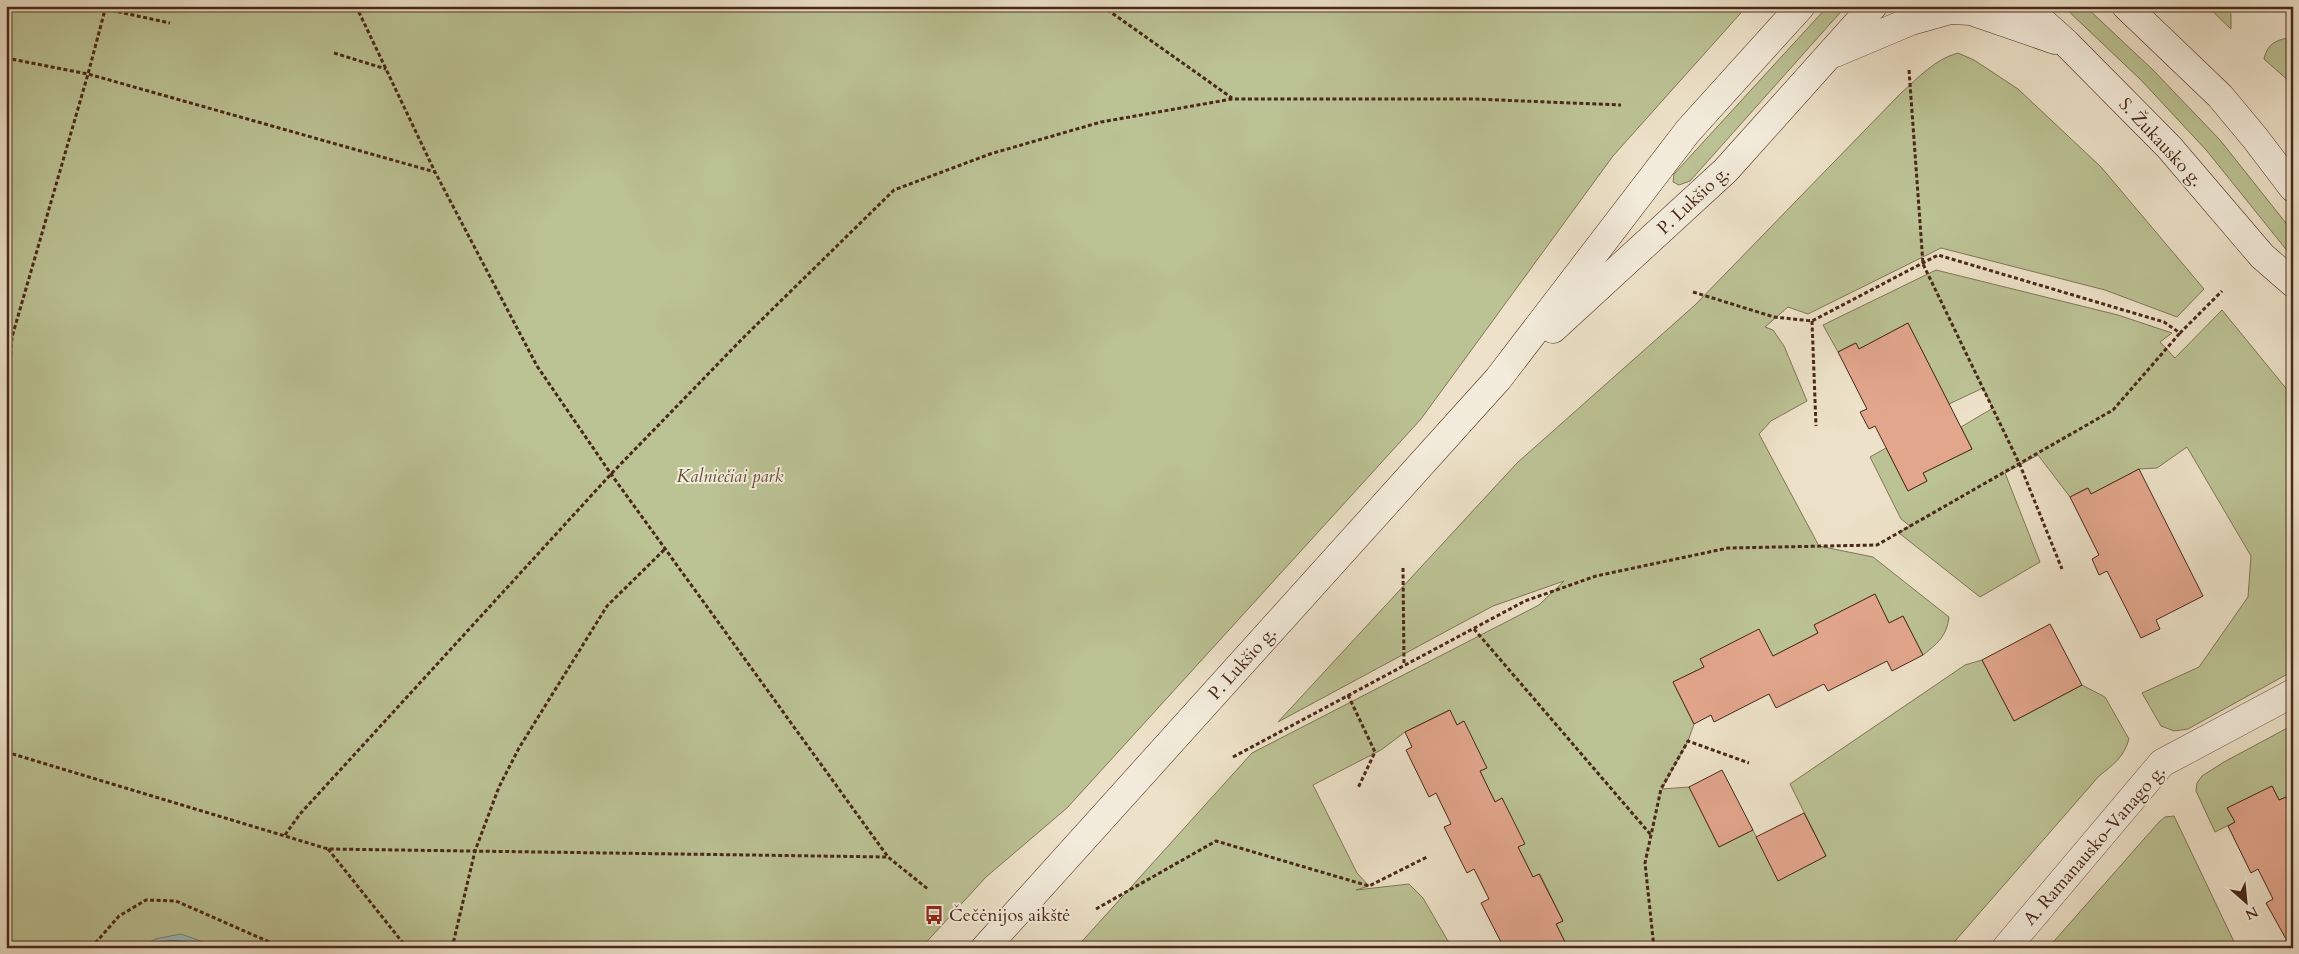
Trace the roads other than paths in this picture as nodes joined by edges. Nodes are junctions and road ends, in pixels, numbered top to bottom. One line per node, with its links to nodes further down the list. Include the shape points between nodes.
1 (1873, 6): 6 (main road, P. Lukšio g.)
2 (2025, 6): 5 (main road, S. Žukausko g.)
3 (2126, 6): 7 (main road, via 2220,96)
4 (1794, 11): 9 (main road, P. Lukšio g., via 1688,131)
5 (2066, 43): 6 (main road, via 1971,11 1950,10 1911,21); 8 (main road, S. Žukausko g., via 2170,147 2262,256)
6 (1827, 56): 9 (main road, P. Lukšio g., via 1726,170)
7 (2293, 188)
8 (2293, 283)
9 (1498, 379): 11 (main road, P. Lukšio g.)
10 (2293, 693): 12 (main road, A. Ramanausko-Vanago g., via 2162,763)
11 (985, 948)
12 (2006, 948)

